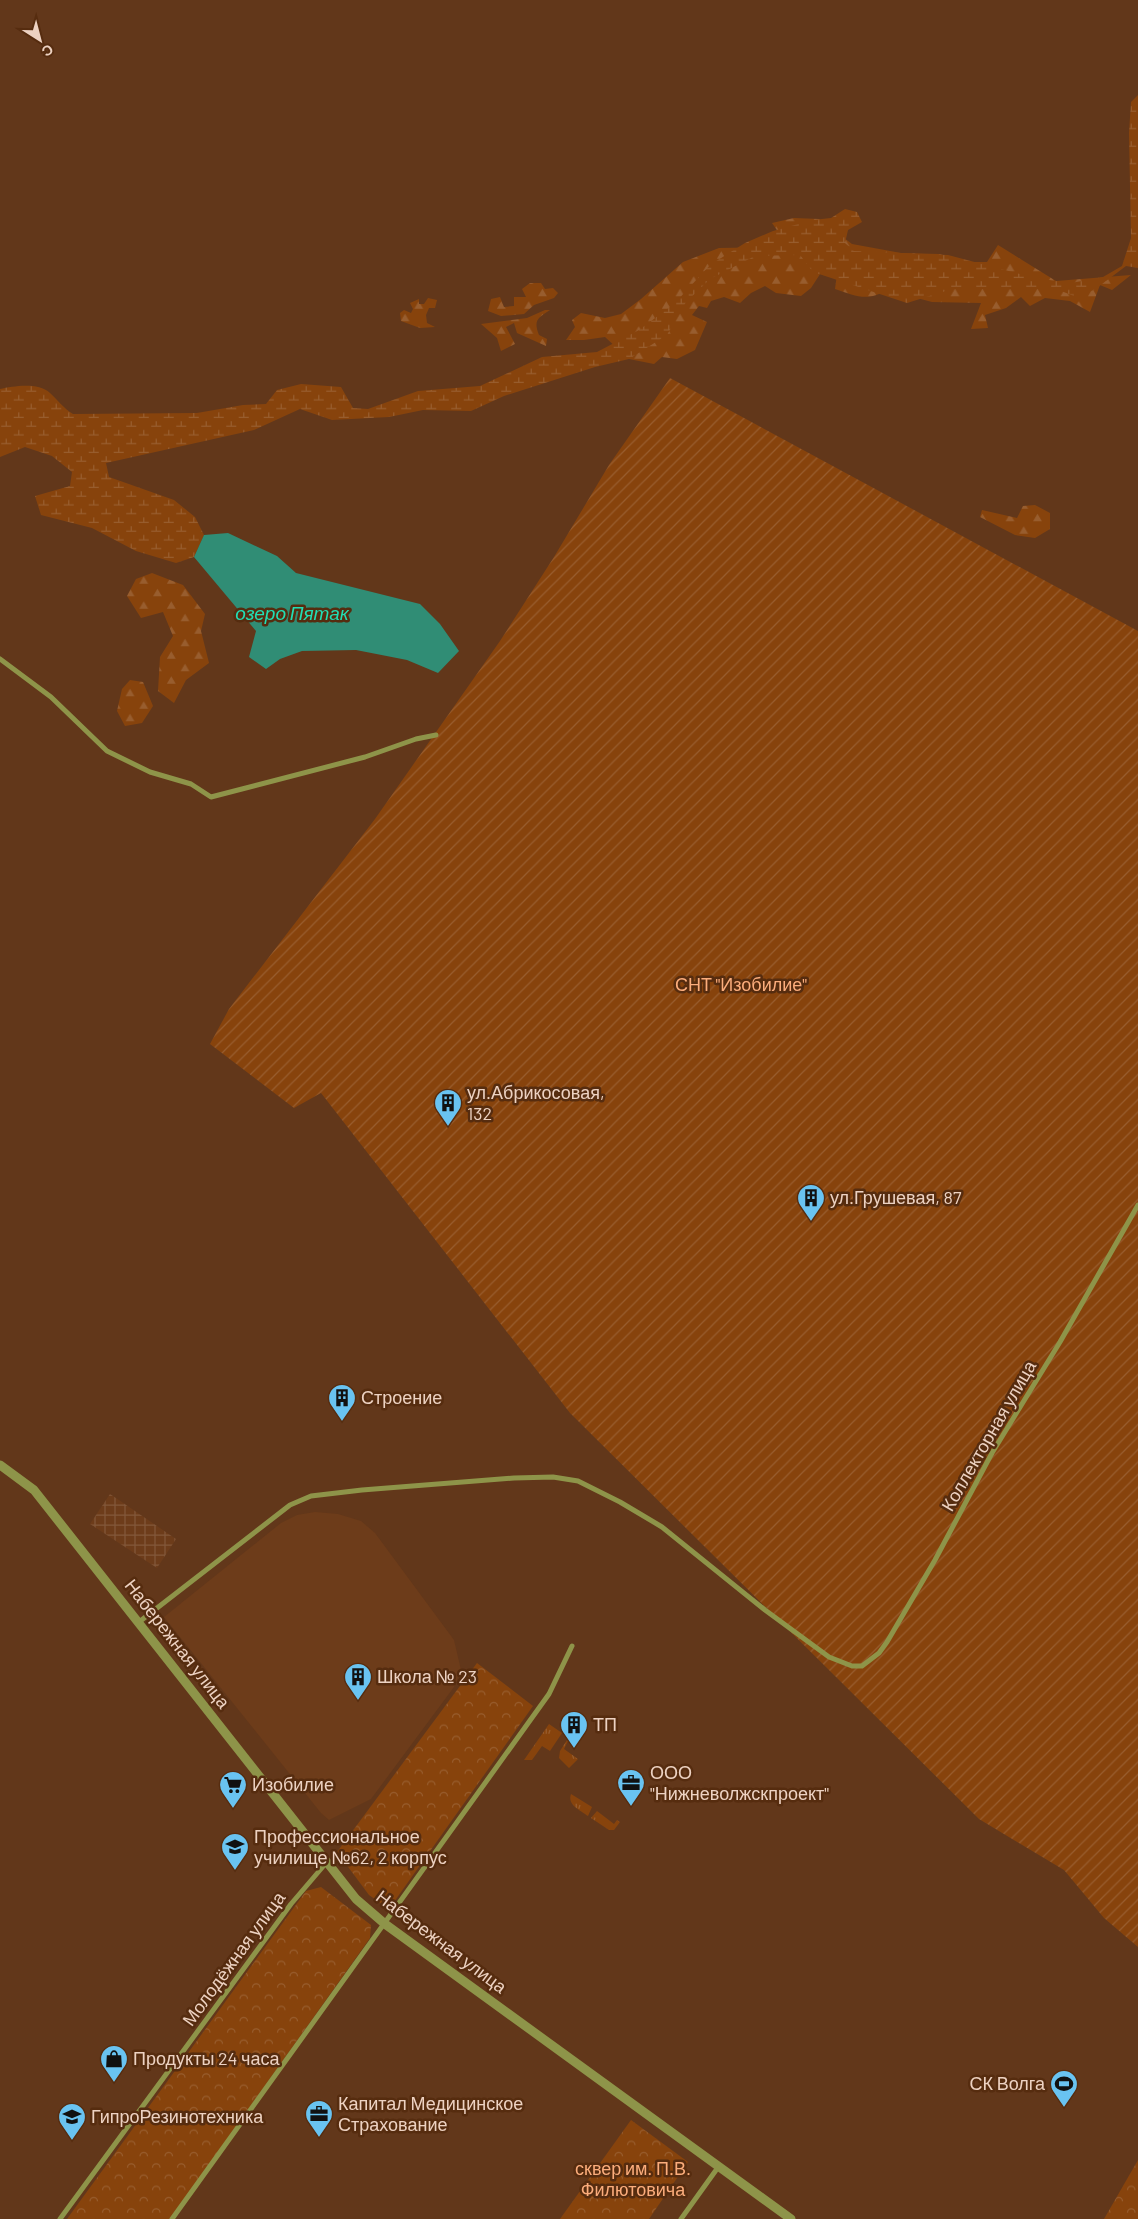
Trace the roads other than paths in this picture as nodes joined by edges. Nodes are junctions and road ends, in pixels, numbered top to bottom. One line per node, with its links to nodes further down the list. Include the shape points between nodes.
1 (0, 659): 2 (street, via 51,697 107,751 150,772 191,784 211,797)
2 (436, 735)
3 (1138, 1205): 5 (street, Коллекторная улица, via 992,1453 887,1642 862,1666 852,1666 829,1657 798,1636 662,1527 597,1489 578,1481 553,1477 311,1496 290,1505)
4 (0, 1465): 5 (street, Набережная улица, via 34,1490)
5 (139, 1622): 7 (street, Набережная улица)
6 (572, 1646): 8 (street, via 549,1694)
7 (326, 1863): 8 (street, Набережная улица, via 356,1899); 10 (street, Молодёжная улица, via 291,1904)
8 (385, 1924): 9 (street, Набережная улица); 11 (street)
9 (719, 2166): 12 (street); 13 (street, Набережная улица)
10 (60, 2219)
11 (172, 2219)
12 (682, 2219)
13 (791, 2219)

